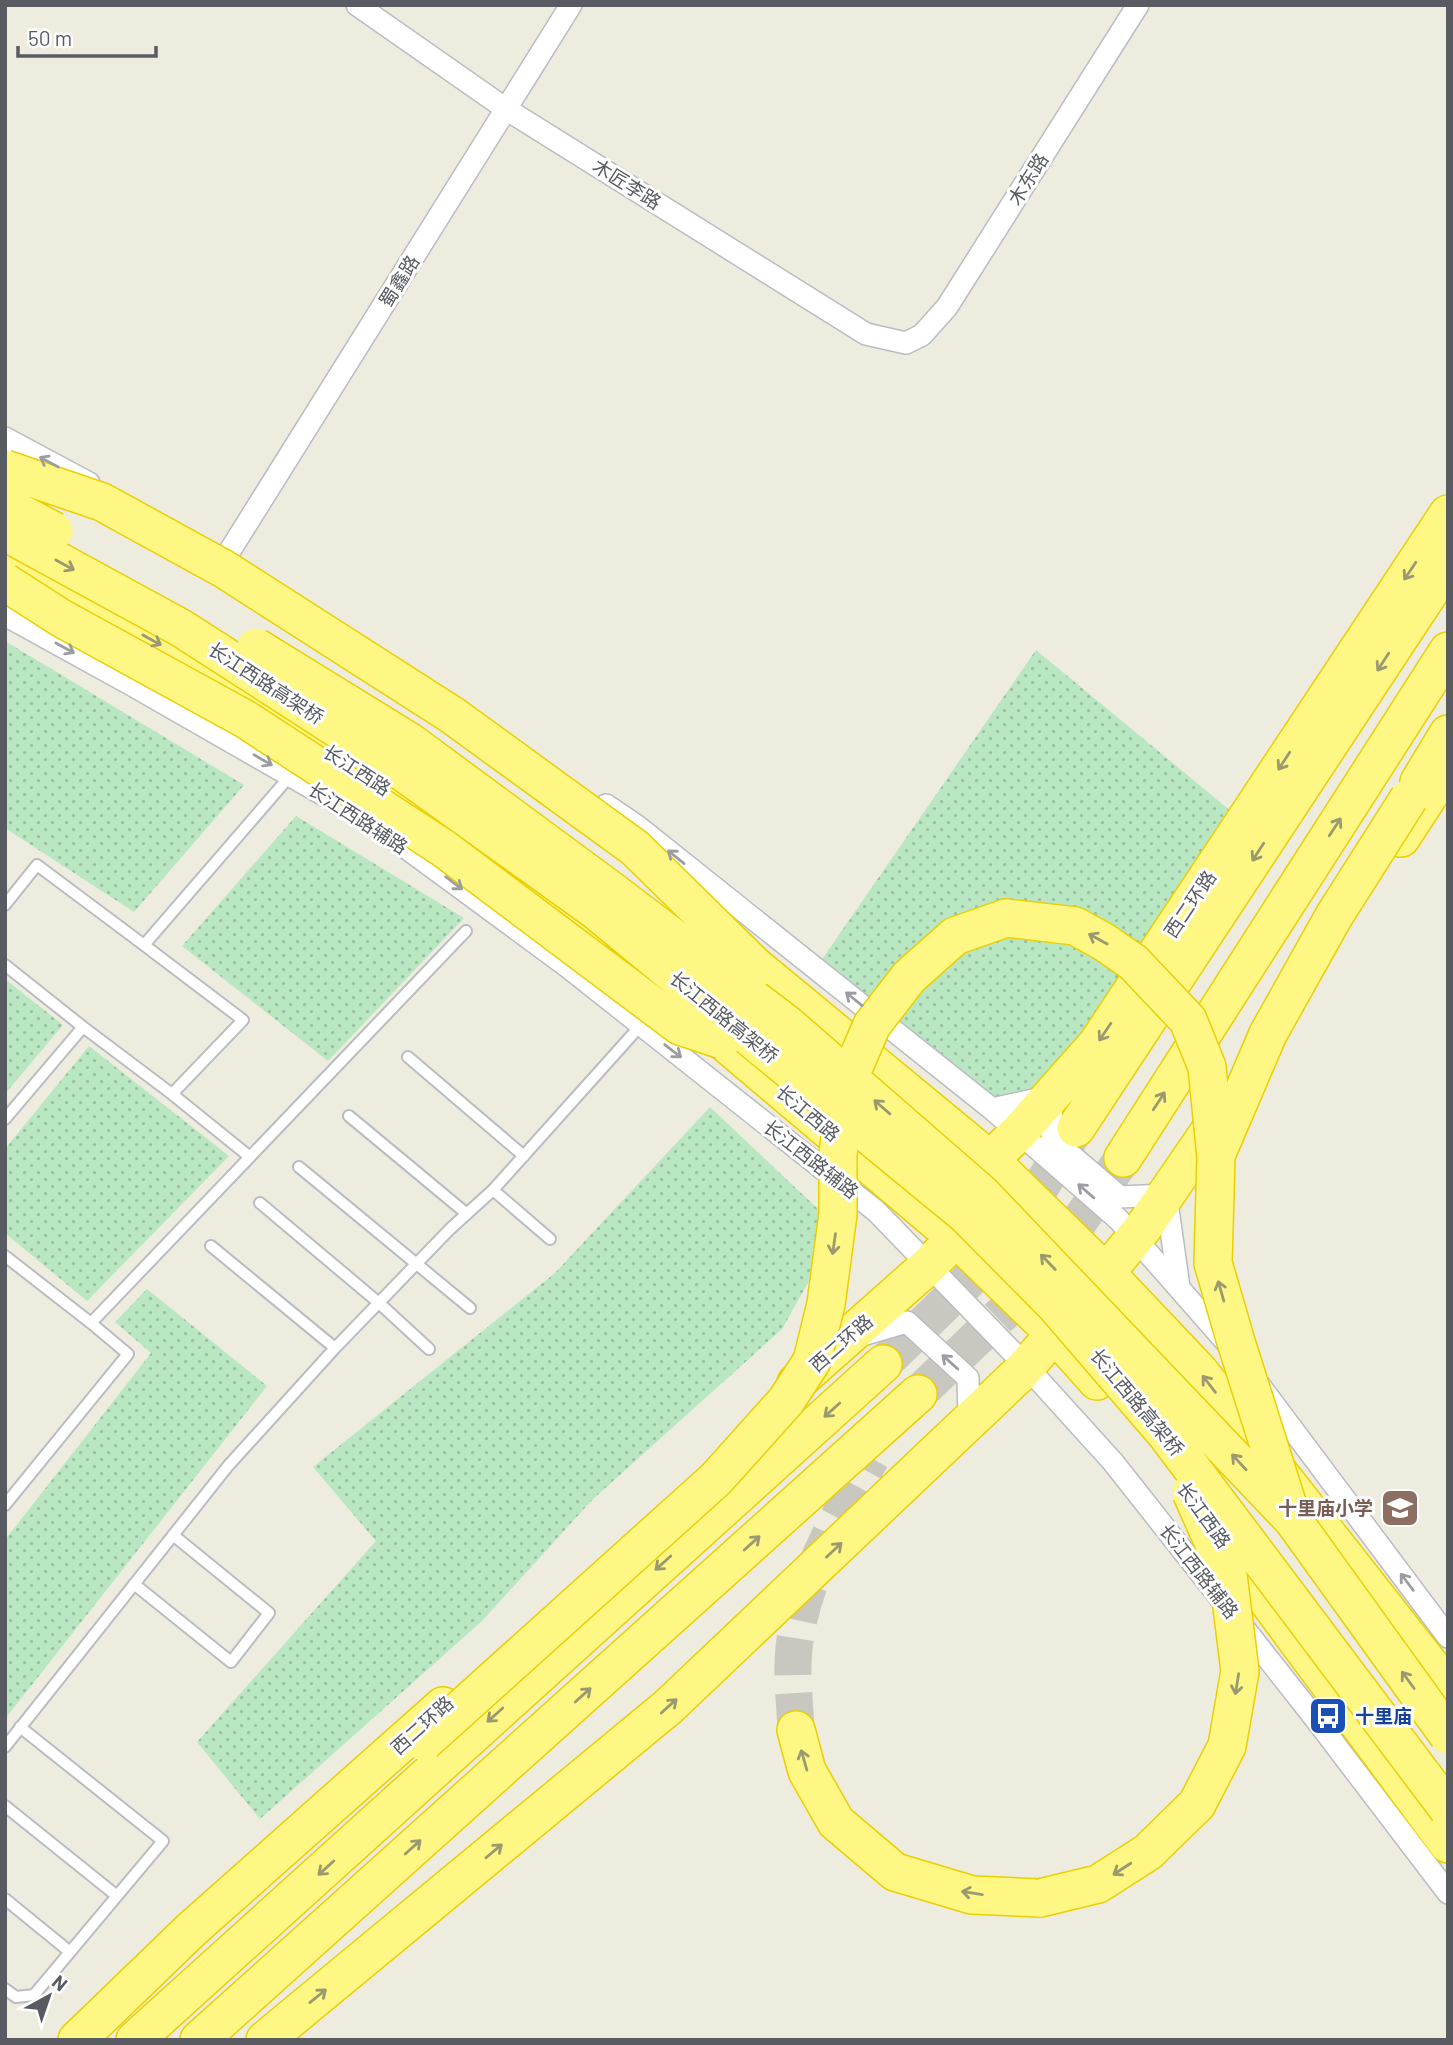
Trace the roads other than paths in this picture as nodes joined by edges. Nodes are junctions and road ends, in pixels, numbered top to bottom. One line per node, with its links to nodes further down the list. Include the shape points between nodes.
1 (357, 5): 4 (street, 木匠李路)
2 (571, 5): 4 (street, 蜀鑫路)
3 (1138, 5): 5 (street, 木东路, via 947,307 922,335)
4 (506, 109): 5 (street, 木匠李路, via 866,334); 11 (street, 蜀鑫路)
5 (906, 343)
6 (5, 438): 11 (street, one-way to 6)
7 (5, 468): 38 (highway, bridge, via 102,502 224,569 452,715 635,848 757,968)
8 (5, 505): 66 (highway, 长江西路高架桥, one-way to 8, bridge, via 982,1194 788,1025 410,742 187,604)
9 (1448, 514): 29 (highway, 西二环路, one-way to 29, via 1097,1044)
10 (5, 532): 63 (highway, 长江西路高架桥, one-way to 63, bridge, via 181,628 386,760 595,911 966,1215 1055,1305)
11 (226, 557): 32 (street, one-way to 11, via 637,826)
12 (5, 562): 26 (highway, 长江西路, one-way to 26, via 159,645 366,774 588,931)
13 (1448, 564): 33 (highway, 西二环路, one-way to 33)
14 (5, 582): 26 (highway, bridge, via 61,618 245,719 443,848 680,1026)
15 (5, 615): 19 (street, 长江西路辅路, one-way to 19)
16 (1448, 651): 37 (highway, one-way to 16)
17 (1448, 734): 36 (highway, bridge, via 1334,916 1268,1034)
18 (1448, 766): 41 (highway, via 1290,1014)
19 (290, 776): 22 (lane); 24 (street, 长江西路辅路, one-way to 24, via 371,822)
20 (5, 905): 22 (lane, via 37,865)
21 (466, 932): 35 (lane)
22 (144, 945): 28 (lane, via 243,1020)
23 (5, 965): 25 (lane)
24 (640, 1025): 34 (lane); 50 (street, 长江西路辅路, one-way to 50, via 876,1211)
25 (83, 1027): 28 (lane); 31 (lane)
26 (722, 1040): 44 (highway, 长江西路)
27 (408, 1057): 34 (lane)
28 (172, 1094): 35 (lane)
29 (1051, 1096): 32 (highway, 西二环路); 41 (street, via 1052,1139 1120,1197)
30 (349, 1116): 43 (lane)
31 (5, 1119)
32 (1005, 1121): 38 (highway, 西二环路); 45 (street, one-way to 32)
33 (1076, 1128)
34 (524, 1156): 40 (lane)
35 (250, 1157): 55 (lane)
36 (1216, 1157): 66 (highway, one-way to 36, bridge, via 1213,1263); 84 (highway, one-way to 84, bridge, via 1208,1067 1188,1020 1133,962 1075,926 1006,918 955,936 909,977 872,1025 847,1083 826,1304 812,1361 786,1401 716,1479 184,1953)
37 (1123, 1158)
38 (990, 1160): 44 (highway, 西二环路); 51 (highway)
39 (299, 1167): 49 (lane)
40 (493, 1190): 43 (lane); 46 (lane)
41 (1166, 1195): 45 (highway); 52 (street)
42 (260, 1203): 53 (lane)
43 (467, 1214): 49 (lane)
44 (956, 1238): 50 (highway, 西二环路); 56 (highway, 长江西路)
45 (1135, 1238): 51 (highway); 52 (street)
46 (550, 1239)
47 (211, 1246): 58 (lane)
48 (5, 1256): 55 (lane)
49 (417, 1264): 53 (lane); 54 (lane)
50 (929, 1265): 57 (highway, 西二环路); 61 (street, 长江西路辅路)
51 (1105, 1273): 56 (highway); 70 (highway, one-way to 51, via 1199,1371)
52 (1179, 1287): 69 (street, one-way to 52, via 1216,1329)
53 (379, 1303): 58 (lane); 59 (lane)
54 (470, 1308)
55 (91, 1323): 65 (lane, via 128,1354)
56 (1055, 1334): 61 (highway); 77 (highway, 长江西路, via 1140,1429)
57 (846, 1340): 62 (street, one-way to 57, via 968,1378 907,1322); 83 (highway, 西二环路, via 192,1929)
58 (335, 1348): 67 (lane, via 228,1466)
59 (429, 1349)
60 (883, 1364): 85 (highway, one-way to 85)
61 (1026, 1366): 62 (highway); 78 (street, 长江西路辅路, via 1121,1473)
62 (969, 1422): 87 (highway, one-way to 62, via 668,1707)
63 (1166, 1434): 72 (highway, one-way to 72, bridge, via 1228,1575 1240,1671 1227,1746 1197,1804 1148,1852 1098,1884 1040,1898 972,1895 895,1872 835,1822 807,1771); 76 (highway, 长江西路高架桥, bridge)
64 (871, 1458): 86 (highway, one-way to 64, via 908,1403)
65 (5, 1504)
66 (1293, 1520): 73 (highway, 长江西路高架桥, one-way to 66, bridge)
67 (173, 1535): 68 (lane); 68 (lane, via 269,1613 231,1662)
68 (134, 1584): 71 (lane)
69 (1448, 1637)
70 (1448, 1688)
71 (20, 1727): 74 (lane); 79 (lane, via 163,1841)
72 (796, 1730)
73 (1448, 1735)
74 (5, 1746)
75 (5, 1807): 79 (lane)
76 (1448, 1809)
77 (1448, 1844)
78 (1448, 1893)
79 (117, 1896): 81 (lane)
80 (5, 1899): 81 (lane)
81 (70, 1952): 82 (lane, via 34,1995 16,1997)
82 (5, 1989)
83 (77, 2040)
84 (102, 2040)
85 (135, 2040)
86 (199, 2040)
87 (265, 2040)

